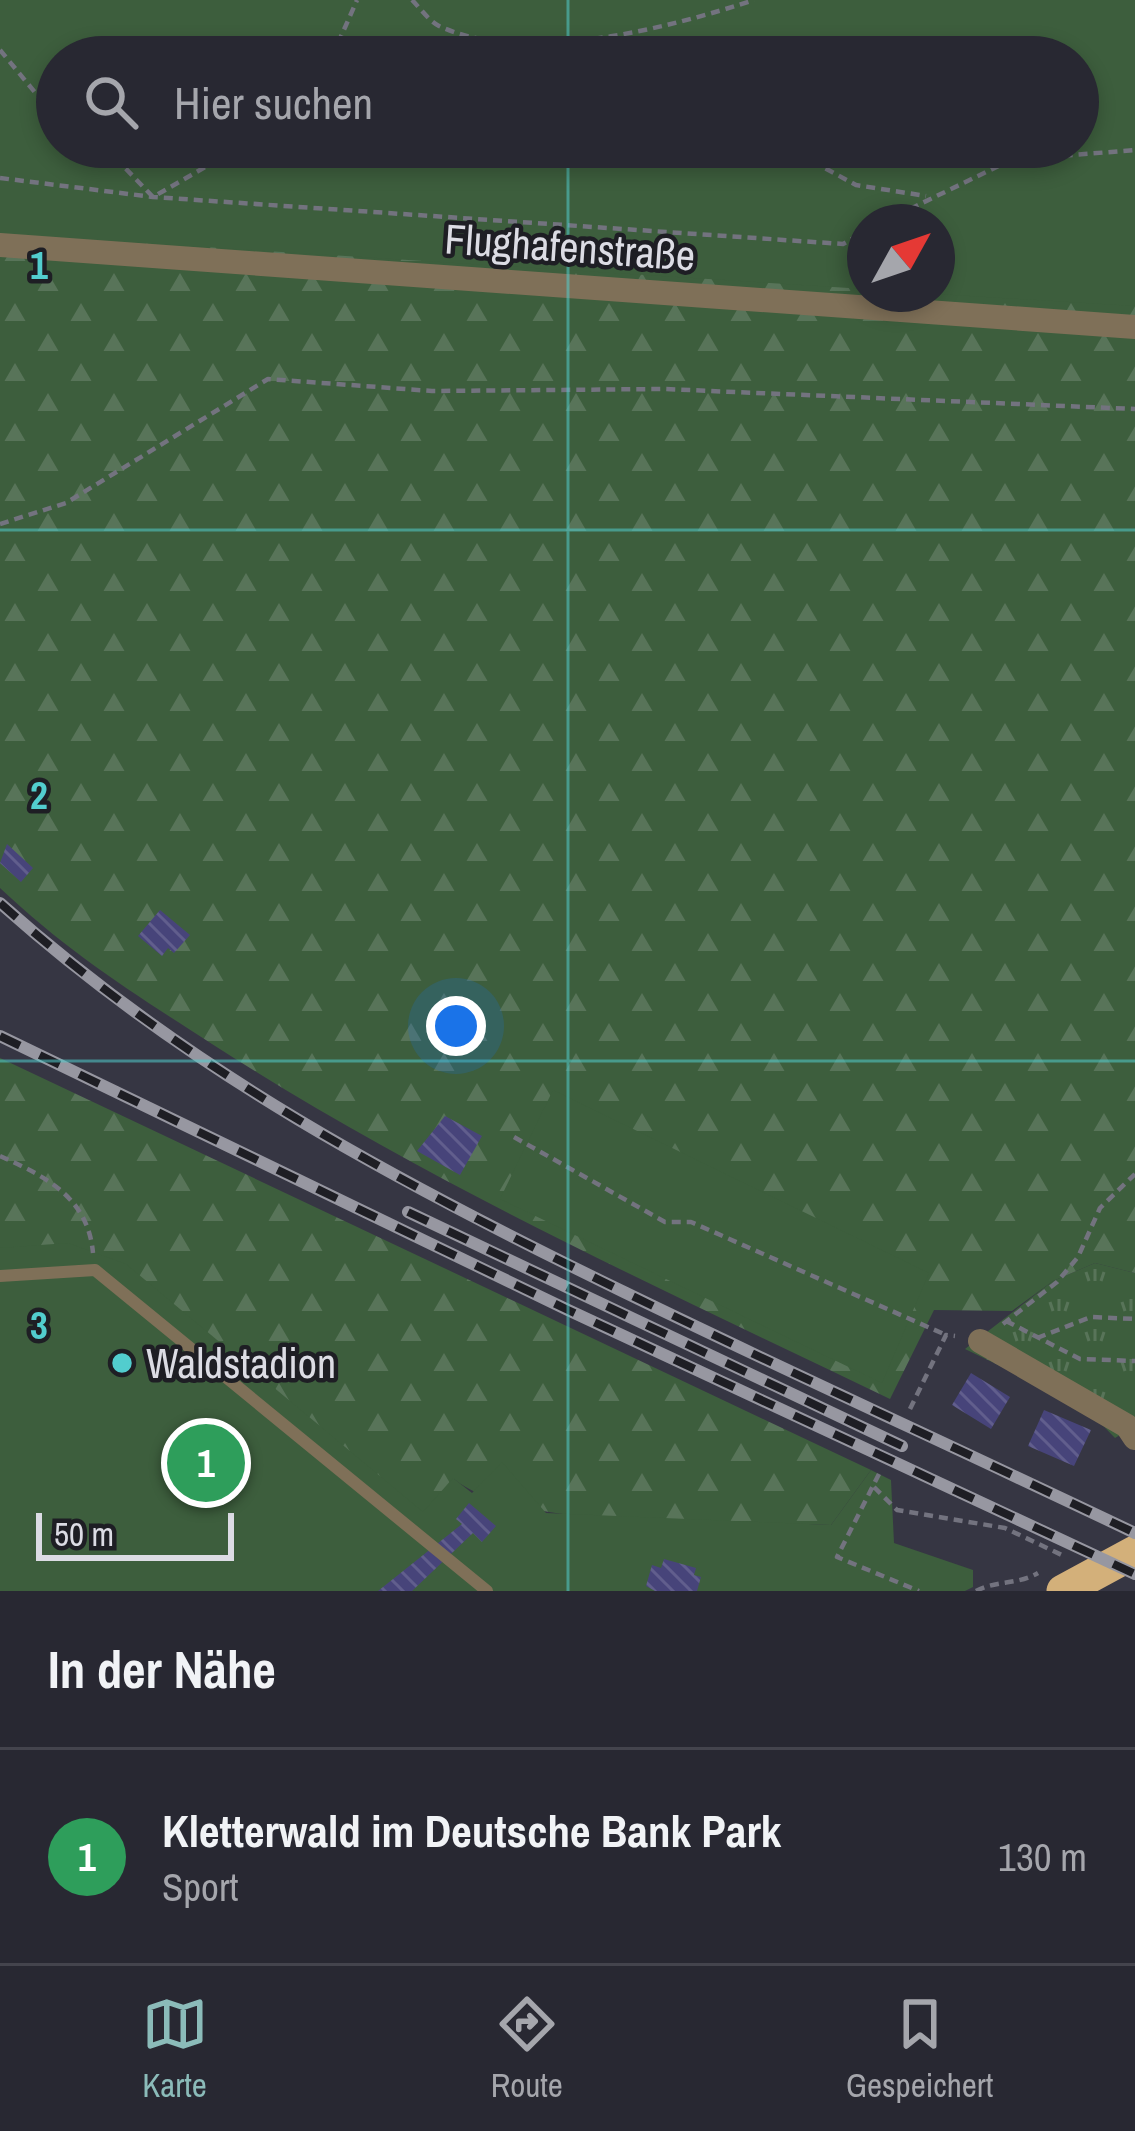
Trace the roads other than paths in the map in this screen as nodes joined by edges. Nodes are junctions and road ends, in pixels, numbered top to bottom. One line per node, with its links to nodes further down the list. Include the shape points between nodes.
1 (0, 245): 2 (street, Flughafenstraße)
2 (1135, 327)
3 (0, 1276): 7 (lane, via 95,1270)
4 (980, 1341): 5 (street, via 1110,1415)
5 (1135, 1438)
6 (1135, 1552): 8 (highway)
7 (487, 1591)
8 (1063, 1591)

